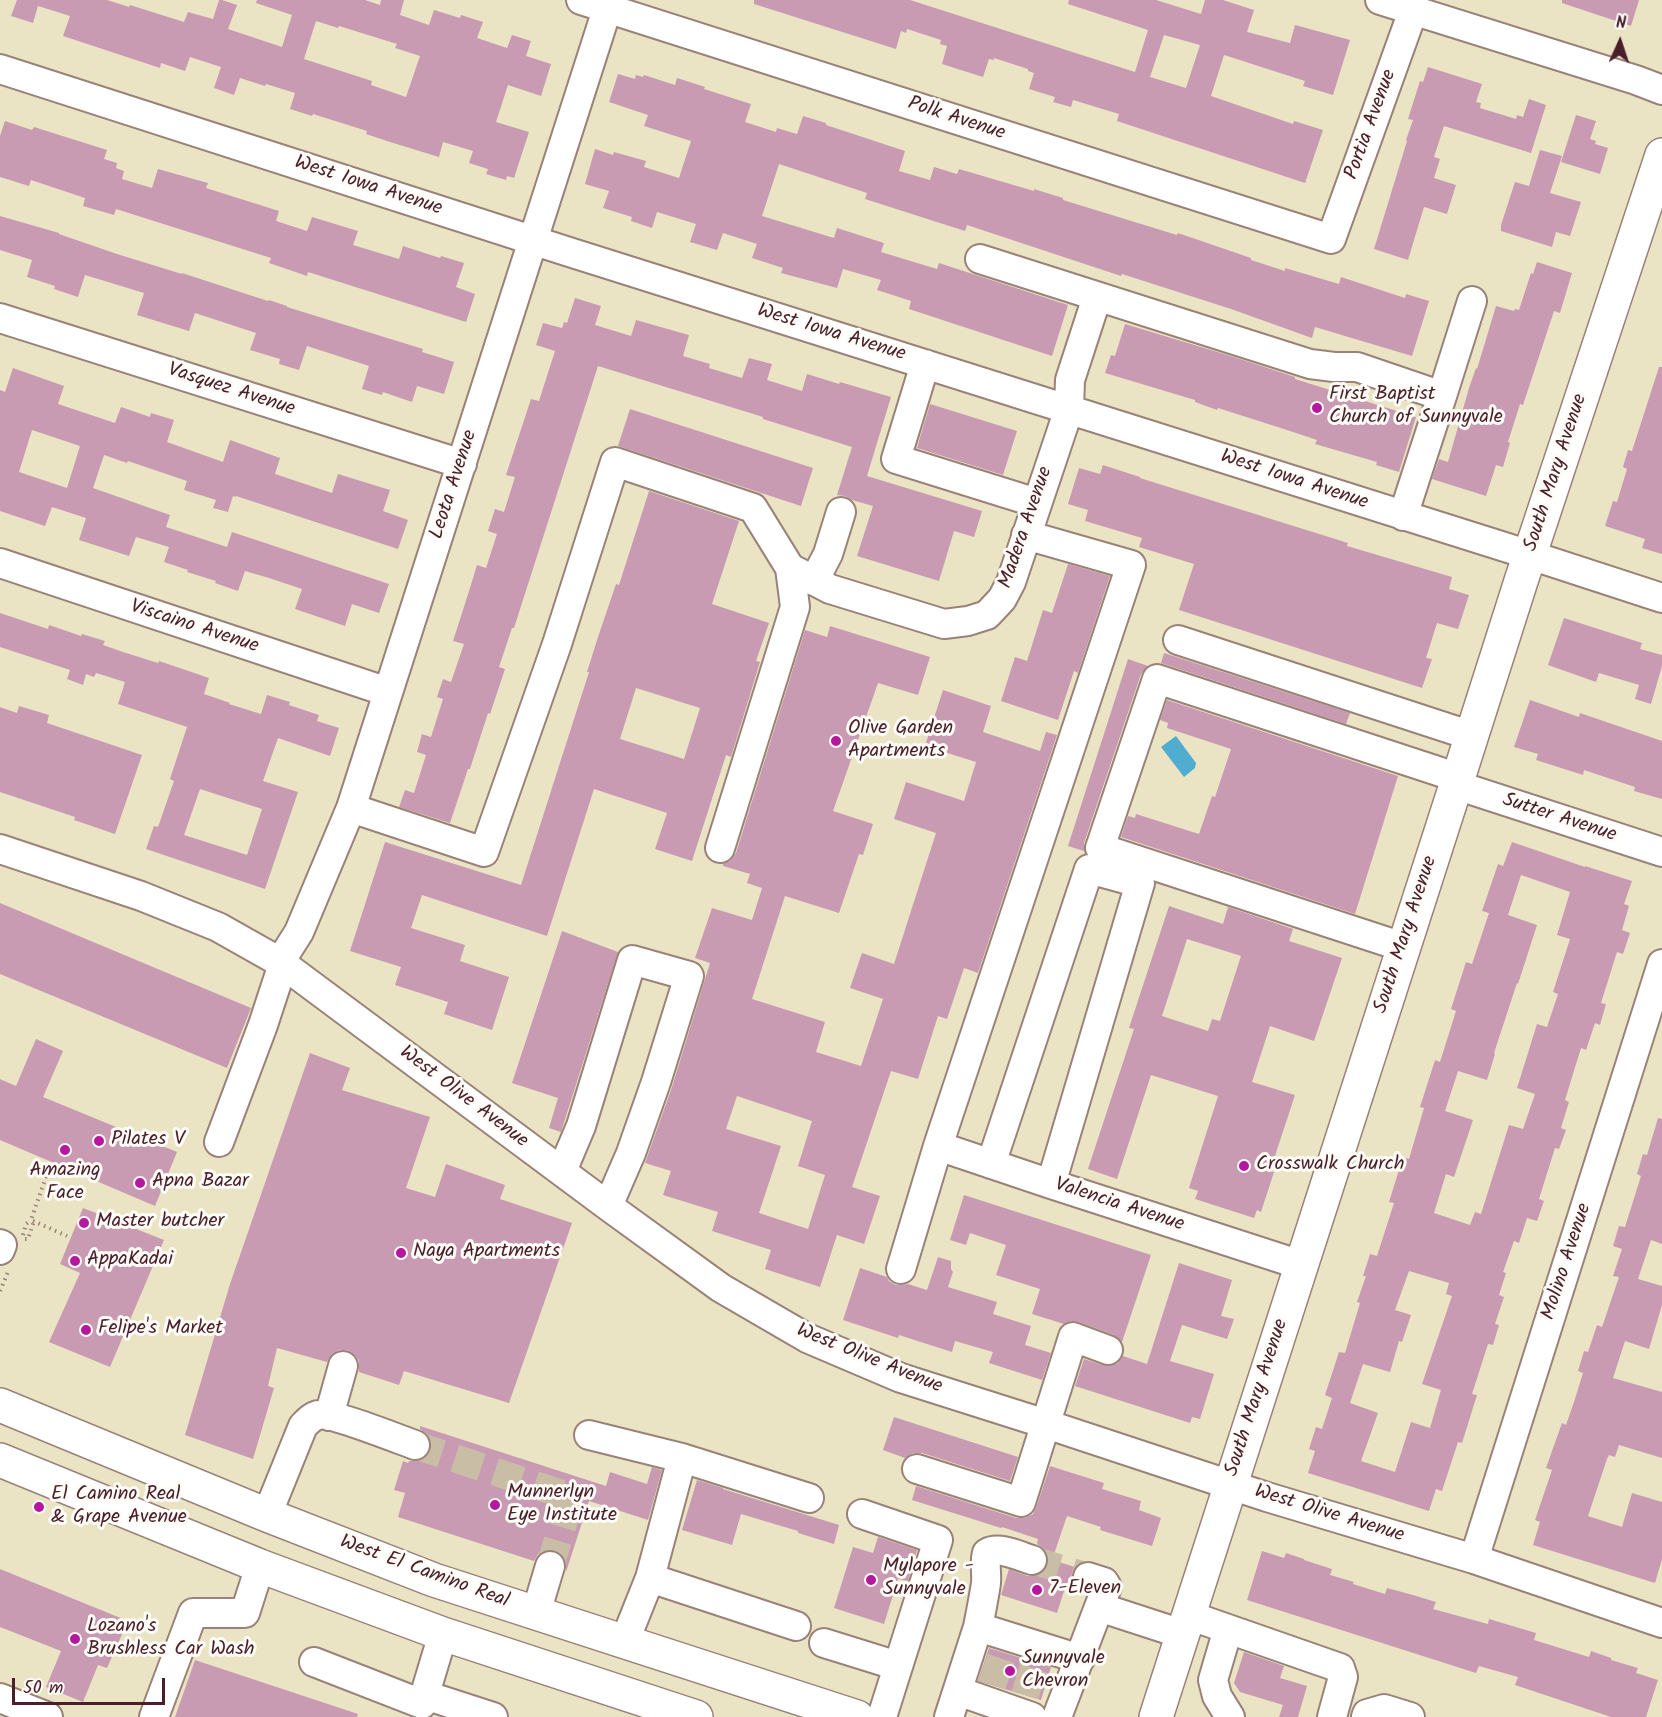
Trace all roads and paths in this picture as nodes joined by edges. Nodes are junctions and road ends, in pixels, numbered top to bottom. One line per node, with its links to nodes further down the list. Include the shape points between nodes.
1 (1380, 0): 3 (street)
2 (600, 3): 7 (street, Polk Avenue); 8 (street, Leota Avenue)
3 (1413, 11): 5 (street); 7 (street, Portia Avenue)
4 (0, 69): 8 (street, West Iowa Avenue)
5 (1662, 90)
6 (1662, 155): 21 (main road, South Mary Avenue)
7 (1332, 239)
8 (533, 240): 13 (street, West Iowa Avenue); 16 (street, Leota Avenue)
9 (980, 259): 10 (street)
10 (1098, 297): 14 (street, via 1310,364 1358,367); 15 (street, Madera Avenue, via 1070,380)
11 (1472, 301): 14 (street)
12 (0, 318): 16 (street, Vasquez Avenue)
13 (925, 364): 15 (street, West Iowa Avenue); 17 (street, via 896,459)
14 (1442, 396): 19 (street)
15 (1069, 409): 17 (street, Madera Avenue); 19 (street, West Iowa Avenue)
16 (462, 464): 26 (street, Leota Avenue)
17 (1037, 503): 20 (street, Madera Avenue)
18 (841, 512): 23 (street, via 828,555)
19 (1403, 516): 21 (street, West Iowa Avenue)
20 (1026, 535): 23 (street, Madera Avenue, via 1002,599 987,615 968,621 944,624 830,589); 38 (street, via 1131,565)
21 (1530, 555): 24 (street, West Iowa Avenue); 27 (main road, South Mary Avenue)
22 (0, 563): 26 (street, Viscaino Avenue)
23 (802, 575): 29 (street, via 753,508 615,462 484,852); 30 (street)
24 (1662, 598)
25 (1178, 640): 27 (street)
26 (388, 693): 29 (street, Leota Avenue)
27 (1472, 736): 28 (main road, South Mary Avenue)
28 (1458, 781): 32 (street, Sutter Avenue); 34 (main road, South Mary Avenue); 34 (street, Sutter Avenue, via 1156,679 1100,848)
29 (351, 808): 35 (street, Leota Avenue, via 299,932)
30 (720, 848)
31 (0, 849): 35 (street, West Olive Avenue, via 207,922)
32 (1662, 852)
33 (1185, 891): 34 (street)
34 (1401, 954): 47 (main road, South Mary Avenue)
35 (281, 963): 37 (street, Leota Avenue, via 263,1025); 41 (street, West Olive Avenue)
36 (1662, 964): 64 (street, Molino Avenue)
37 (219, 1142)
38 (938, 1146): 39 (street, Valencia Avenue); 48 (street)
39 (992, 1164): 42 (street, Valencia Avenue); 42 (street, via 1089,869 1140,883)
40 (48, 1171): 44 (path)
41 (562, 1172): 43 (street, West Olive Avenue); 43 (street, via 581,1126 632,960 689,976 632,1153)
42 (1051, 1184): 47 (street, Valencia Avenue)
43 (608, 1206): 54 (street, West Olive Avenue, via 721,1288 807,1338 901,1378)
44 (33, 1221): 45 (path); 46 (path, via 26,1224)
45 (67, 1236)
46 (11, 1247): 49 (path)
47 (1301, 1265): 60 (main road, South Mary Avenue)
48 (901, 1269)
49 (0, 1291)
50 (1108, 1350): 54 (street, via 1073,1338)
51 (343, 1366): 53 (street)
52 (0, 1405): 63 (main road, West El Camino Real)
53 (328, 1416): 56 (street); 63 (street, via 310,1418 303,1426)
54 (1046, 1424): 59 (street, via 1021,1502); 60 (street, West Olive Avenue)
55 (589, 1435): 57 (street)
56 (415, 1445)
57 (682, 1458): 61 (street); 69 (street)
58 (0, 1460): 66 (main road)
59 (917, 1469)
60 (1230, 1485): 64 (street, West Olive Avenue); 73 (main road, South Mary Avenue)
61 (809, 1498)
62 (862, 1514): 82 (street, via 938,1540)
63 (267, 1515): 71 (main road, West El Camino Real, via 434,1580)
64 (1474, 1559): 72 (street, West Olive Avenue)
65 (1032, 1560): 75 (street, via 1003,1551 987,1553)
66 (260, 1566): 77 (main road); 91 (street, via 245,1613 194,1614)
67 (550, 1566): 71 (street)
68 (1088, 1577): 70 (street, via 1104,1582 1107,1587)
69 (650, 1578): 74 (street); 78 (street)
70 (1099, 1608): 73 (street); 80 (street)
71 (536, 1613): 78 (main road, West El Camino Real)
72 (1662, 1623)
73 (1185, 1625): 76 (street); 83 (main road, South Mary Avenue)
74 (796, 1626)
75 (978, 1627): 80 (street, via 1007,1643 1038,1653); 86 (street)
76 (1228, 1629): 84 (street); 98 (street, via 1340,1668 1343,1677)
77 (443, 1634): 87 (street); 89 (main road)
78 (624, 1642): 93 (main road, West El Camino Real)
79 (824, 1643): 82 (street)
80 (1080, 1659): 95 (street)
81 (314, 1662): 87 (street, via 422,1704)
82 (898, 1666): 94 (street)
83 (1172, 1666): 84 (street); 96 (main road, South Mary Avenue)
84 (1213, 1680): 97 (street, via 1217,1696)
85 (0, 1698): 90 (street)
86 (953, 1704): 88 (street, via 988,1693)
87 (439, 1705): 92 (street)
88 (1025, 1708)
89 (687, 1716)
90 (48, 1717)
91 (154, 1717)
92 (494, 1717)
93 (857, 1717)
94 (882, 1717)
95 (1058, 1717)
96 (1156, 1717)
97 (1230, 1717)
98 (1332, 1717)
99 (1366, 1717): 100 (street, via 1384,1709)
100 (1410, 1717)

